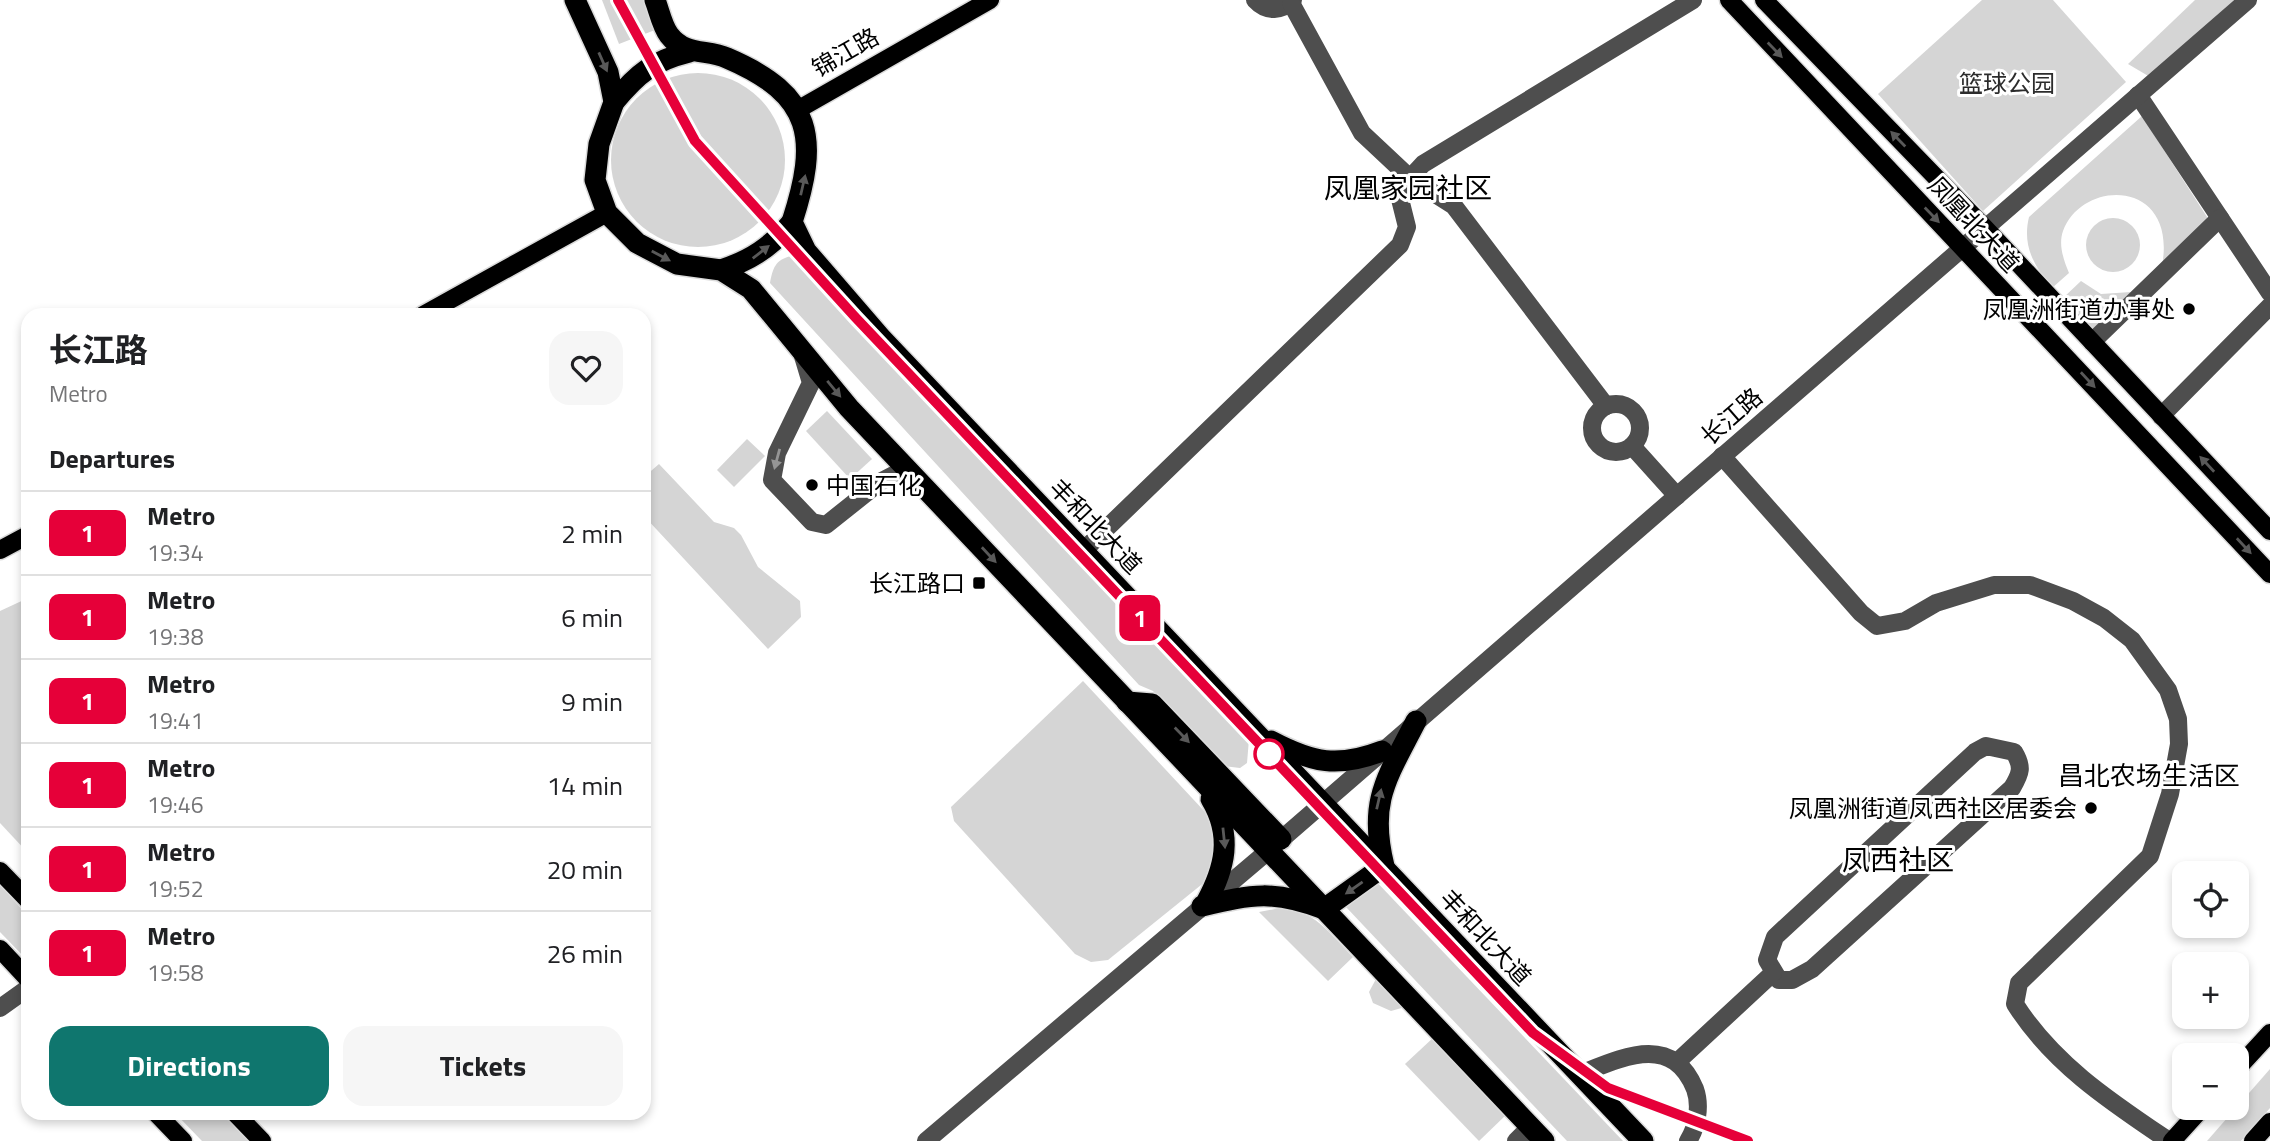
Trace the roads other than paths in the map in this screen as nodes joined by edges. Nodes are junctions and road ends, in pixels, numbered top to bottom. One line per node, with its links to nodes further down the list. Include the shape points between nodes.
1 (575, 0): 12 (highway, one-way to 12, via 608,72)
2 (655, 0): 10 (highway, via 669,35)
3 (990, 0): 13 (main road, 锦江路)
4 (1255, 0): 9 (street, via 1275,10)
5 (1693, 0): 14 (street, via 1423,164)
6 (1728, 0): 19 (main road, 凤凰北大道, one-way to 19)
7 (1764, 0): 18 (main road, 凤凰北大道, one-way to 7)
8 (2248, 0): 11 (street, 长江路)
9 (1292, 2): 14 (street, via 1362,133)
10 (689, 52): 12 (highway, via 664,58 636,75); 13 (highway, via 725,57 773,84)
11 (2138, 95): 16 (street); 18 (street, 长江路)
12 (614, 102): 15 (highway, via 599,144 595,180)
13 (799, 109): 17 (highway, one-way to 13, via 809,146)
14 (1410, 178): 26 (street, via 1454,206); 35 (street, via 1398,191 1407,227 1400,245)
15 (607, 213): 20 (highway, one-way to 20, via 637,243 677,264); 23 (main road)
16 (2220, 218): 21 (street); 24 (street)
17 (792, 222): 20 (highway, one-way to 17, via 752,259); 35 (highway, 丰和北大道, via 806,251 882,339)
18 (1985, 228): 19 (street, 长江路); 24 (main road, 凤凰北大道)
19 (1963, 247): 29 (street, 长江路); 36 (main road, 凤凰北大道, one-way to 36)
20 (721, 270): 25 (highway, via 751,289)
21 (2270, 293)
22 (2270, 306): 27 (street)
23 (436, 308)
24 (2092, 342): 27 (main road, 凤凰北大道)
25 (802, 350): 30 (highway, one-way to 30); 30 (street, one-way to 30, via 811,383 777,453 772,480 812,522 826,526 880,482)
26 (1606, 406): 28 (street, via 1622,405 1634,412 1640,426); 28 (street, via 1592,426 1596,442 1609,452)
27 (2161, 416): 32 (main road, 凤凰北大道, one-way to 27)
28 (1632, 446): 31 (street)
29 (1722, 456): 31 (street, 长江路); 68 (street, via 1877,626 1905,621 1936,603 1994,585 2031,585 2104,618 2132,640 2168,690 2178,719 2179,744 2170,794 2150,856 2019,983 2015,1004 2035,1031 2094,1090)
30 (907, 468): 37 (highway, one-way to 37)
31 (1677, 496): 38 (street, 长江路)
32 (2270, 531)
33 (21, 539): 34 (main road)
34 (0, 550)
35 (1083, 551): 39 (highway, 丰和北大道)
36 (2270, 573)
37 (1127, 702): 41 (highway); 43 (highway, one-way to 43, via 1152,704)
38 (1416, 721): 40 (street, 长江路); 44 (highway, one-way to 38, via 1376,812 1383,785)
39 (1257, 733): 40 (highway, via 1298,755 1331,761 1352,762); 42 (highway, 丰和北大道)
40 (1382, 751): 42 (street, 长江路)
41 (1198, 776): 43 (highway); 47 (highway, one-way to 47, via 1219,813 1226,840 1224,862)
42 (1323, 802): 43 (street, 长江路); 44 (highway, 丰和北大道)
43 (1275, 845): 47 (street, 长江路); 48 (highway)
44 (1384, 866): 48 (highway, one-way to 48); 57 (highway, 丰和北大道)
45 (0, 871): 46 (main road)
46 (21, 893)
47 (1204, 905): 48 (highway, via 1263,894 1291,896); 65 (street, 长江路)
48 (1324, 909): 62 (highway)
49 (0, 949): 50 (main road)
50 (21, 972)
51 (1776, 977): 51 (street, via 1792,980 1812,969 2012,788 2022,764 2014,752 1986,746 1975,752 1774,937 1767,960); 56 (street)
52 (21, 993): 53 (street)
53 (0, 1008)
54 (2270, 1032): 55 (main road)
55 (2249, 1055)
56 (1681, 1065): 57 (street, via 1660,1055 1641,1055); 67 (street, via 1696,1094 1698,1114)
57 (1580, 1074): 66 (highway, 丰和北大道)
58 (163, 1120): 63 (main road)
59 (242, 1120): 64 (main road)
60 (2190, 1120): 68 (main road)
61 (2270, 1122): 69 (main road)
62 (1530, 1136)
63 (183, 1141)
64 (262, 1141)
65 (926, 1141)
66 (1643, 1141)
67 (1688, 1141)
68 (2170, 1141)
69 (2253, 1141)

